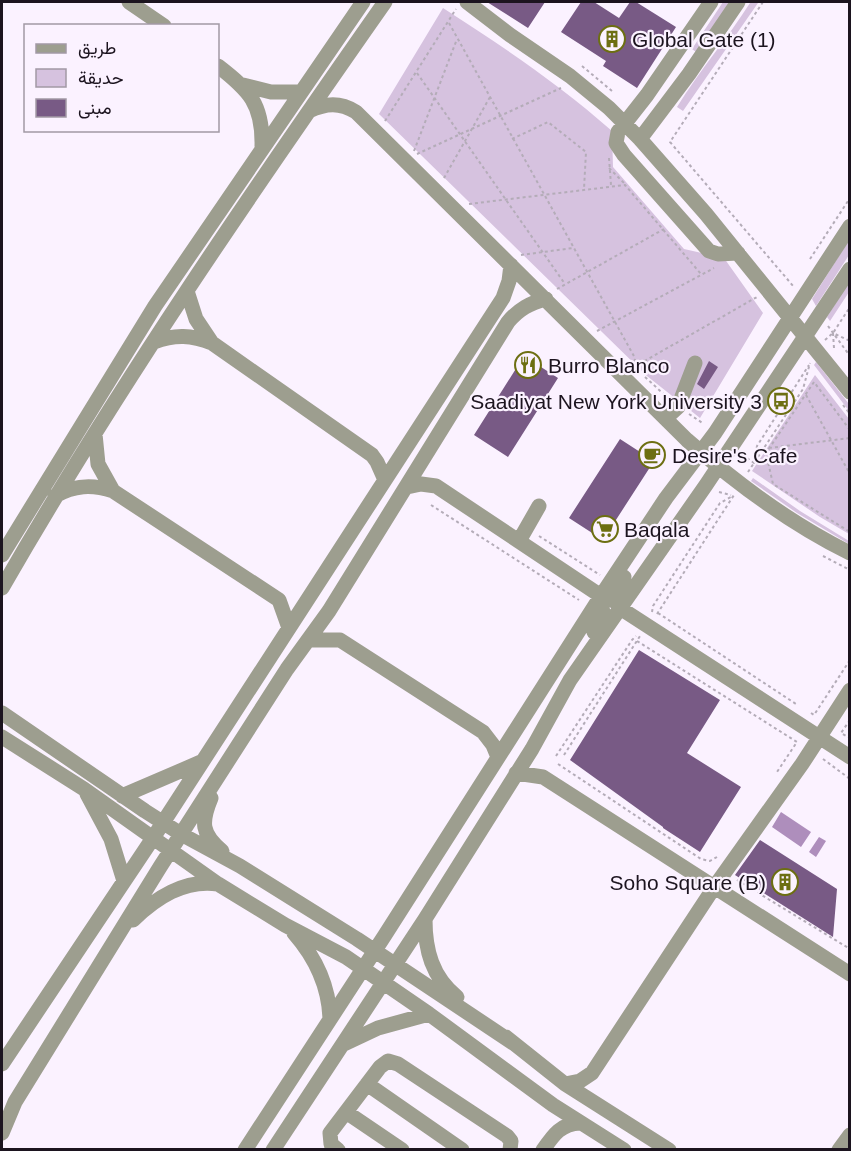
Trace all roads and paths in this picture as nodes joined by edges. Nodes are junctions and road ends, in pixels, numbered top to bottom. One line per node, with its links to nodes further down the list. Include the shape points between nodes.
1 (129, 2): 9 (street)
2 (363, 2): 15 (street)
3 (385, 2): 18 (street)
4 (711, 2): 21 (street)
5 (738, 2): 24 (street)
6 (763, 2): 49 (path, via 670,142)
7 (462, 4): 8 (path); 21 (street, via 570,76)
8 (449, 23): 10 (path); 12 (path)
9 (161, 24)
10 (457, 39): 16 (path); 17 (path)
11 (219, 67): 13 (street)
12 (417, 73): 17 (path); 20 (path)
13 (243, 85): 15 (street, via 271,92); 27 (street, via 259,113)
14 (564, 86): 19 (path)
15 (300, 92): 27 (street)
16 (490, 97): 19 (path); 22 (path)
17 (435, 98): 23 (path); 23 (path, via 415,153)
18 (309, 111): 41 (street, via 334,104 356,112); 51 (street)
19 (500, 117): 22 (path); 25 (path)
20 (385, 122)
21 (625, 124): 24 (street); 40 (street, via 616,143 624,154 709,251)
22 (471, 130): 23 (path); 26 (path)
23 (460, 135): 26 (path)
24 (640, 139): 40 (street)
25 (512, 140): 31 (path, via 548,122 586,152); 32 (path)
26 (465, 142): 29 (path); 34 (path)
27 (262, 146): 102 (street, via 155,306)
28 (609, 168): 30 (path)
29 (443, 180)
30 (626, 184): 31 (path); 37 (path)
31 (584, 189): 32 (path)
32 (543, 195): 34 (path); 38 (path)
33 (849, 198): 43 (path)
34 (504, 199): 35 (path); 39 (path)
35 (469, 204)
36 (849, 226): 56 (street)
37 (665, 229): 45 (path); 46 (path)
38 (573, 248): 39 (path); 45 (path)
39 (542, 252): 41 (path); 48 (path)
40 (738, 253): 56 (street)
41 (516, 260): 53 (street); 80 (street, via 503,298)
42 (721, 264): 46 (path)
43 (805, 267)
44 (849, 269): 61 (street)
45 (587, 271): 48 (path); 57 (path)
46 (701, 274): 57 (path)
47 (798, 277): 49 (path)
48 (565, 284): 53 (path)
49 (792, 286): 50 (path); 52 (path)
50 (800, 288)
51 (187, 291): 64 (street); 65 (street, via 196,319)
52 (789, 291)
53 (552, 294): 74 (street); 83 (street, via 513,316)
54 (760, 295): 57 (path, via 634,367 635,358)
55 (849, 308): 60 (path)
56 (790, 317): 61 (street); 81 (street)
57 (615, 321): 59 (path)
58 (826, 323): 60 (path)
59 (597, 331)
60 (833, 333): 62 (path); 63 (path); 66 (path); 67 (path)
61 (805, 336): 72 (street); 86 (street)
62 (823, 341)
63 (849, 341)
64 (154, 342): 65 (street, via 184,336); 76 (street)
65 (212, 343): 82 (street)
66 (833, 346)
67 (849, 356)
68 (695, 363): 74 (street, via 678,407)
69 (795, 371): 70 (path)
70 (799, 381): 71 (path); 71 (path, via 810,362); 85 (path, via 757,446)
71 (803, 389): 73 (path); 79 (path)
72 (849, 392)
73 (806, 394): 75 (path, via 814,382); 78 (path); 79 (path)
74 (666, 418): 81 (street)
75 (849, 430)
76 (95, 434): 92 (street, via 98,464); 94 (street)
77 (849, 438): 78 (path)
78 (832, 441): 79 (path); 87 (path)
79 (766, 449): 85 (path); 99 (path, via 773,484)
80 (404, 450): 82 (street); 89 (street)
81 (700, 451): 86 (street); 96 (street)
82 (372, 455): 89 (street)
83 (425, 457): 90 (street); 91 (street)
84 (747, 458): 85 (path)
85 (754, 463): 88 (path)
86 (718, 466): 101 (street, via 774,507); 108 (street)
87 (849, 474)
88 (746, 477)
89 (385, 480): 104 (street)
90 (436, 486): 91 (street); 100 (street)
91 (406, 487): 109 (street)
92 (113, 491): 94 (street, via 83,486); 106 (street)
93 (737, 491): 95 (path)
94 (55, 496): 103 (street)
95 (734, 496): 110 (path); 110 (path, via 720,503 653,606 651,620)
96 (666, 498): 105 (street); 108 (street, via 662,520 616,590 614,600)
97 (431, 505): 107 (path)
98 (539, 506): 100 (street)
99 (849, 532)
100 (519, 542): 105 (street)
101 (849, 553)
102 (2, 555)
103 (2, 588)
104 (309, 596): 106 (street); 111 (street)
105 (601, 596): 116 (street, via 603,615); 123 (street)
106 (279, 600): 111 (street)
107 (579, 600)
108 (620, 608): 116 (street); 125 (street)
109 (329, 611): 112 (street); 113 (street)
110 (658, 613): 118 (path)
111 (289, 628): 132 (street)
112 (310, 640): 113 (street); 133 (street)
113 (340, 640): 122 (street)
114 (637, 641): 128 (path); 129 (path, via 644,632 632,640); 139 (path, via 797,742)
115 (849, 660): 119 (path, via 814,715)
116 (570, 680): 127 (street)
117 (849, 690): 125 (street)
118 (797, 704)
119 (807, 711)
120 (2, 713): 141 (street)
121 (849, 720): 126 (path, via 841,733)
122 (483, 732): 123 (street); 130 (street)
123 (514, 732): 130 (street)
124 (2, 737): 140 (street)
125 (819, 738): 131 (street); 151 (street)
126 (849, 738)
127 (532, 749): 136 (street); 137 (street)
128 (564, 755)
129 (556, 756)
130 (498, 757): 156 (street)
131 (849, 757)
132 (201, 762): 141 (street); 142 (street)
133 (227, 763): 143 (street); 147 (street, via 205,812 205,828 213,844)
134 (558, 764): 146 (path, via 701,859)
135 (818, 764): 138 (path, via 822,758)
136 (516, 773): 137 (street); 152 (street)
137 (543, 777): 151 (street)
138 (849, 779)
139 (772, 780)
140 (84, 789): 144 (street); 149 (street, via 111,839)
141 (122, 796): 142 (street)
142 (162, 822): 143 (street); 144 (street)
143 (181, 834): 145 (street); 147 (street)
144 (153, 838): 145 (street); 149 (street)
145 (171, 850): 150 (street); 154 (street)
146 (717, 858)
147 (240, 866): 156 (street)
148 (737, 880): 155 (path)
149 (124, 881): 165 (street)
150 (218, 884): 153 (street); 154 (street, via 198,883 163,895)
151 (715, 886): 159 (street); 166 (street)
152 (425, 919): 157 (street); 163 (street, via 431,963 447,989)
153 (285, 925): 158 (street); 162 (street, via 318,968)
154 (117, 937): 169 (street)
155 (849, 949)
156 (375, 950): 157 (street); 158 (street)
157 (394, 965): 160 (street); 163 (street)
158 (362, 968): 160 (street); 162 (street)
159 (849, 974)
160 (383, 983): 161 (street); 164 (street)
161 (429, 1014): 164 (street, via 378,1028); 171 (street)
162 (330, 1019): 179 (street)
163 (513, 1043): 168 (street)
164 (341, 1046): 178 (street)
165 (2, 1064)
166 (591, 1073): 168 (street); 170 (street)
167 (367, 1084): 173 (street); 183 (street); 184 (street, via 382,1064 395,1062 507,1136)
168 (565, 1084): 170 (street)
169 (15, 1102): 172 (street); 176 (street)
170 (594, 1104): 187 (street)
171 (553, 1105): 174 (street); 175 (street)
172 (2, 1112)
173 (346, 1112): 181 (street, via 329,1137); 182 (street)
174 (580, 1123): 175 (street); 186 (street)
175 (556, 1132): 185 (street)
176 (2, 1133)
177 (849, 1135): 188 (street)
178 (283, 1142): 180 (street)
179 (245, 1149)
180 (273, 1149)
181 (338, 1149)
182 (402, 1149)
183 (462, 1149)
184 (510, 1149)
185 (543, 1149)
186 (624, 1149)
187 (669, 1149)
188 (839, 1149)

